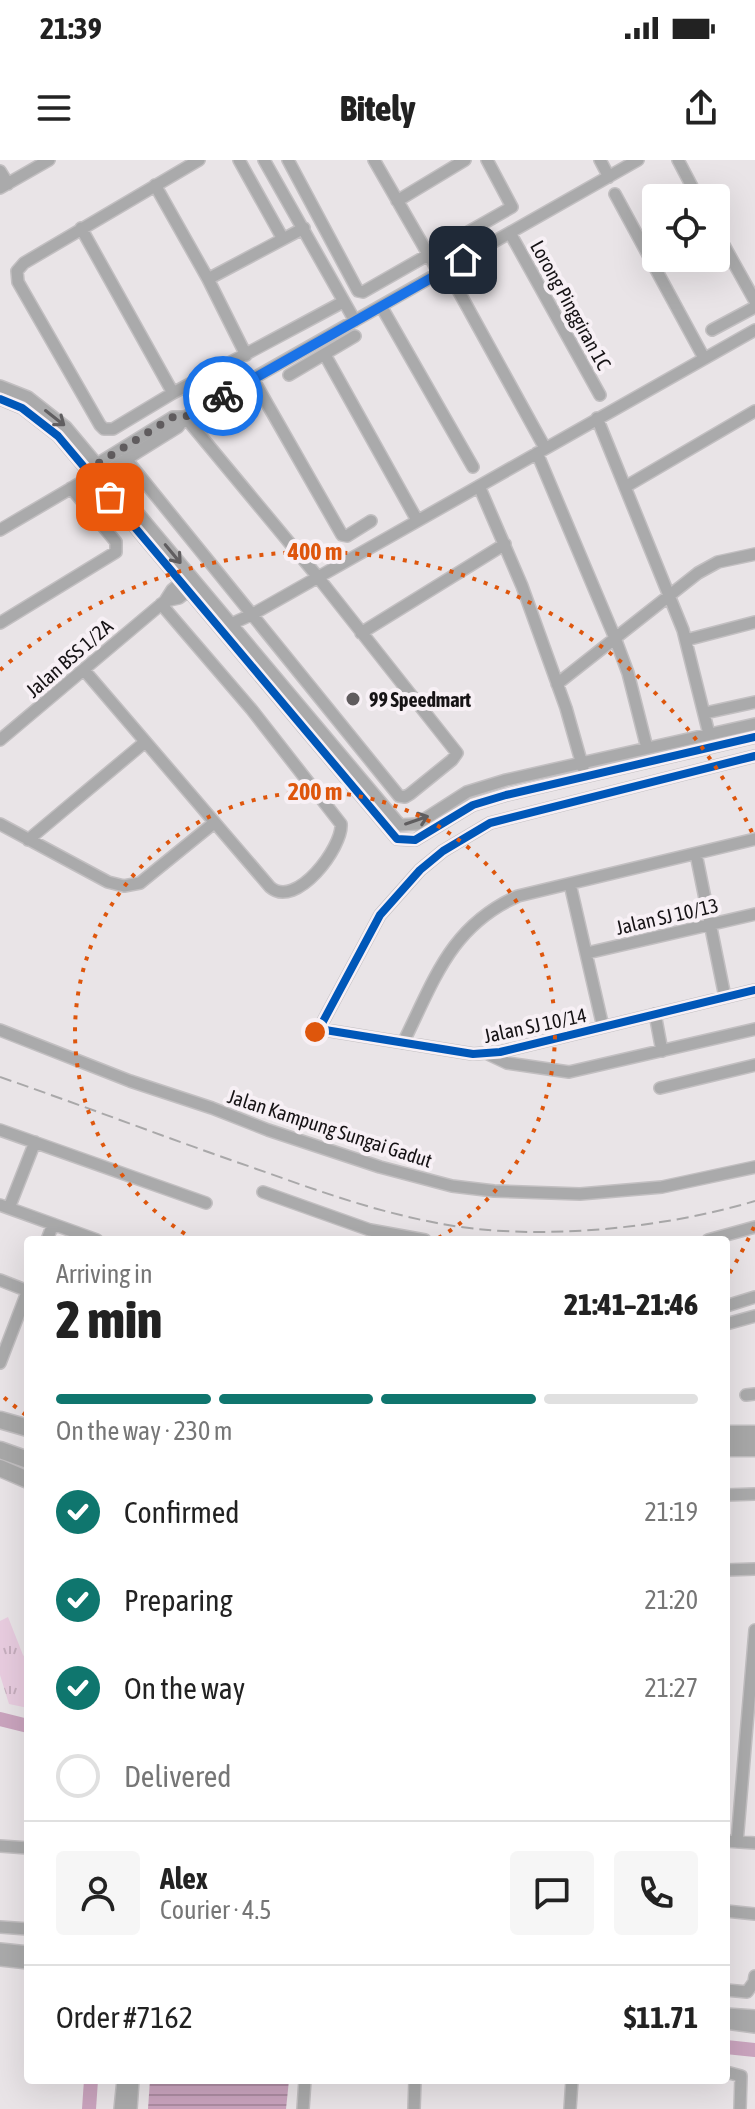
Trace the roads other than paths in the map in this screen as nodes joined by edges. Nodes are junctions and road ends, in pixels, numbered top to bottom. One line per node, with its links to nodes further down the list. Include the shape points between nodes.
1 (49, 160): 17 (street)
2 (199, 160): 16 (street)
3 (239, 160): 23 (street)
4 (264, 160): 21 (street)
5 (288, 160): 24 (street, via 358,291)
6 (374, 160): 19 (street)
7 (465, 160): 12 (street)
8 (487, 160): 24 (street, via 512,207)
9 (600, 160): 14 (street)
10 (638, 160): 14 (street)
11 (678, 160): 15 (street)
12 (450, 164): 19 (street)
13 (0, 171): 17 (street)
14 (609, 177): 22 (street)
15 (691, 184)
16 (155, 185): 20 (street); 27 (street)
17 (4, 186)
18 (615, 194): 39 (street)
19 (397, 201): 24 (street)
20 (81, 228): 43 (street); 43 (street, via 24,263 17,271 18,282 104,429 113,429)
21 (304, 228): 23 (street); 30 (street)
22 (510, 233): 26 (street); 44 (street, Lorong Pinggiran 1C)
23 (283, 239): 27 (street)
24 (430, 256): 26 (street)
25 (730, 256): 29 (street)
26 (439, 273): 31 (street)
27 (208, 279): 37 (street)
28 (453, 281): 49 (street)
29 (755, 301)
30 (343, 302): 33 (street); 37 (street)
31 (381, 306): 33 (street); 51 (street)
32 (755, 307): 34 (street)
33 (355, 321): 41 (street)
34 (712, 330)
35 (755, 330): 39 (street)
36 (355, 336): 38 (street)
37 (246, 355): 43 (street)
38 (325, 355): 40 (street); 57 (street)
39 (704, 358): 48 (street)
40 (289, 375)
41 (253, 379): 47 (street); 58 (street, via 342,535)
42 (0, 386): 52 (street, one-way to 52, via 28,397 66,427)
43 (173, 393)
44 (600, 395)
45 (0, 399): 52 (street, via 22,408)
46 (755, 411): 54 (street)
47 (185, 417): 50 (street); 52 (street, via 173,417); 62 (street)
48 (597, 418): 49 (street); 54 (street)
49 (541, 451): 53 (street); 71 (street)
50 (130, 464): 52 (street); 56 (street); 66 (street)
51 (473, 467)
52 (98, 471): 55 (street); 56 (street); 63 (street)
53 (479, 486): 57 (street); 60 (street)
54 (625, 487): 64 (street)
55 (71, 488): 59 (street); 68 (street, via 116,542 116,552)
56 (129, 502): 63 (street, one-way to 63)
57 (417, 520): 62 (street)
58 (371, 521)
59 (0, 530)
60 (505, 544): 70 (street); 74 (street)
61 (755, 554): 64 (street, via 709,566)
62 (317, 576): 66 (street); 70 (street)
63 (189, 583): 65 (street, via 179,598); 69 (street); 85 (street, via 397,839 415,840 473,805)
64 (668, 594): 71 (street); 72 (street)
65 (163, 602): 73 (street, Jalan BSS 1/2A); 86 (street, via 270,732 341,824 342,833 309,880 288,893 270,887)
66 (253, 614): 69 (street); 70 (street, via 405,797 457,753)
67 (755, 622): 72 (street)
68 (0, 623)
69 (231, 624): 84 (street, one-way to 84, via 400,825 417,824 467,792)
70 (361, 633)
71 (615, 638): 74 (street); 82 (street)
72 (686, 640): 76 (street)
73 (84, 670): 80 (street, Jalan BSS 1/2A); 81 (street)
74 (557, 684): 84 (street)
75 (755, 702): 76 (street)
76 (705, 713): 78 (street)
77 (755, 724): 78 (street)
78 (709, 734): 82 (street)
79 (755, 737): 85 (street)
80 (0, 740)
81 (145, 742): 86 (street); 89 (street)
82 (647, 748): 84 (street)
83 (755, 756): 101 (street, Jalan SJ 10/14, via 490,823 443,851 380,915 319,1029)
84 (582, 763): 85 (street)
85 (585, 776)
86 (214, 823): 89 (street, via 140,883 124,886)
87 (0, 824): 89 (street)
88 (755, 839): 90 (street)
89 (28, 840)
90 (696, 854): 91 (street); 93 (street)
91 (570, 884): 94 (street); 101 (street, via 518,896 477,920 442,966)
92 (755, 914): 93 (street, Jalan SJ 10/13)
93 (709, 925): 94 (street, Jalan SJ 10/13); 96 (street)
94 (587, 953): 98 (street)
95 (755, 990): 96 (street, Jalan SJ 10/14)
96 (725, 997): 97 (street, Jalan SJ 10/14)
97 (655, 1014): 98 (street, Jalan SJ 10/14); 102 (street)
98 (603, 1027): 103 (street, Jalan SJ 10/14)
99 (755, 1029): 102 (street)
100 (0, 1030): 108 (street, Jalan Kampung Sungai Gadut, via 268,1130 452,1186 580,1194 662,1187)
101 (403, 1043): 103 (street, Jalan SJ 10/14)
102 (662, 1051): 103 (street, via 569,1072 507,1063)
103 (488, 1053)
104 (755, 1065): 105 (street)
105 (660, 1088)
106 (0, 1130): 107 (street)
107 (35, 1142): 110 (street); 111 (street)
108 (755, 1167)
109 (263, 1192): 114 (street)
110 (206, 1203)
111 (5, 1206): 112 (street)
112 (53, 1224): 115 (street); 116 (street)
113 (755, 1227): 117 (street)
114 (369, 1235)
115 (48, 1236)
116 (86, 1236)
117 (722, 1236)
118 (0, 1280): 119 (street)
119 (24, 1289)
120 (755, 1297): 122 (street)
121 (24, 1300): 125 (street)
122 (730, 1305)
123 (755, 1316): 124 (street)
124 (730, 1323)
125 (0, 1363)
126 (0, 1420): 127 (highway)
127 (24, 1427)
128 (730, 1434): 129 (highway)
129 (755, 1434)
130 (0, 1440): 133 (highway)
131 (730, 1448): 132 (highway)
132 (755, 1448)
133 (24, 1449)
134 (0, 1450): 135 (highway)
135 (24, 1459)
136 (0, 1468): 137 (highway)
137 (24, 1478)
138 (755, 1494): 139 (street)
139 (730, 1495)
140 (755, 1569): 141 (street)
141 (730, 1570)
142 (755, 1630): 143 (street)
143 (731, 1841): 144 (street)
144 (755, 1843)
145 (0, 1846): 146 (street)
146 (24, 1848)
147 (730, 1911): 148 (street)
148 (755, 1914)
149 (0, 1927): 150 (street)
150 (24, 1929)
151 (0, 1949): 152 (street)
152 (24, 1952)
153 (0, 1960): 154 (street)
154 (24, 1963)
155 (755, 1976): 156 (street, via 747,1992)
156 (730, 1990)
157 (730, 2014): 158 (street)
158 (755, 2016)
159 (730, 2024): 160 (street)
160 (755, 2027)
161 (730, 2073): 172 (street, via 741,2076)
162 (123, 2084): 167 (street)
163 (133, 2084): 168 (street)
164 (305, 2084): 169 (street)
165 (415, 2084): 170 (street)
166 (572, 2084): 171 (street)
167 (120, 2109)
168 (131, 2109)
169 (303, 2109)
170 (414, 2109)
171 (570, 2109)
172 (740, 2109)

